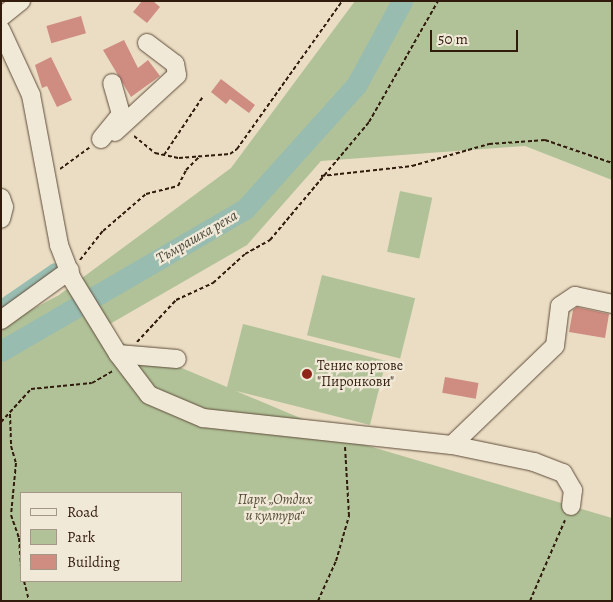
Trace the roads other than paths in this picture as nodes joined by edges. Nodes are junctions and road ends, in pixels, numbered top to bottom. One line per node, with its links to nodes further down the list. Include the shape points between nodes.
1 (20, 1): 2 (street)
2 (1, 17)
3 (4, 42): 8 (street, via 31,94 59,244)
4 (147, 43): 5 (street, via 175,64 177,75 108,135 121,114)
5 (112, 83)
6 (1, 198): 7 (street, via 4,207)
7 (1, 219)
8 (70, 270): 10 (street); 11 (street)
9 (612, 304): 13 (street, via 575,296 560,306 555,346)
10 (1, 320)
11 (124, 358): 12 (street); 13 (street, via 149,395 203,418)
12 (177, 359)
13 (452, 445): 14 (street, via 534,462 563,473 573,490)
14 (571, 506)

